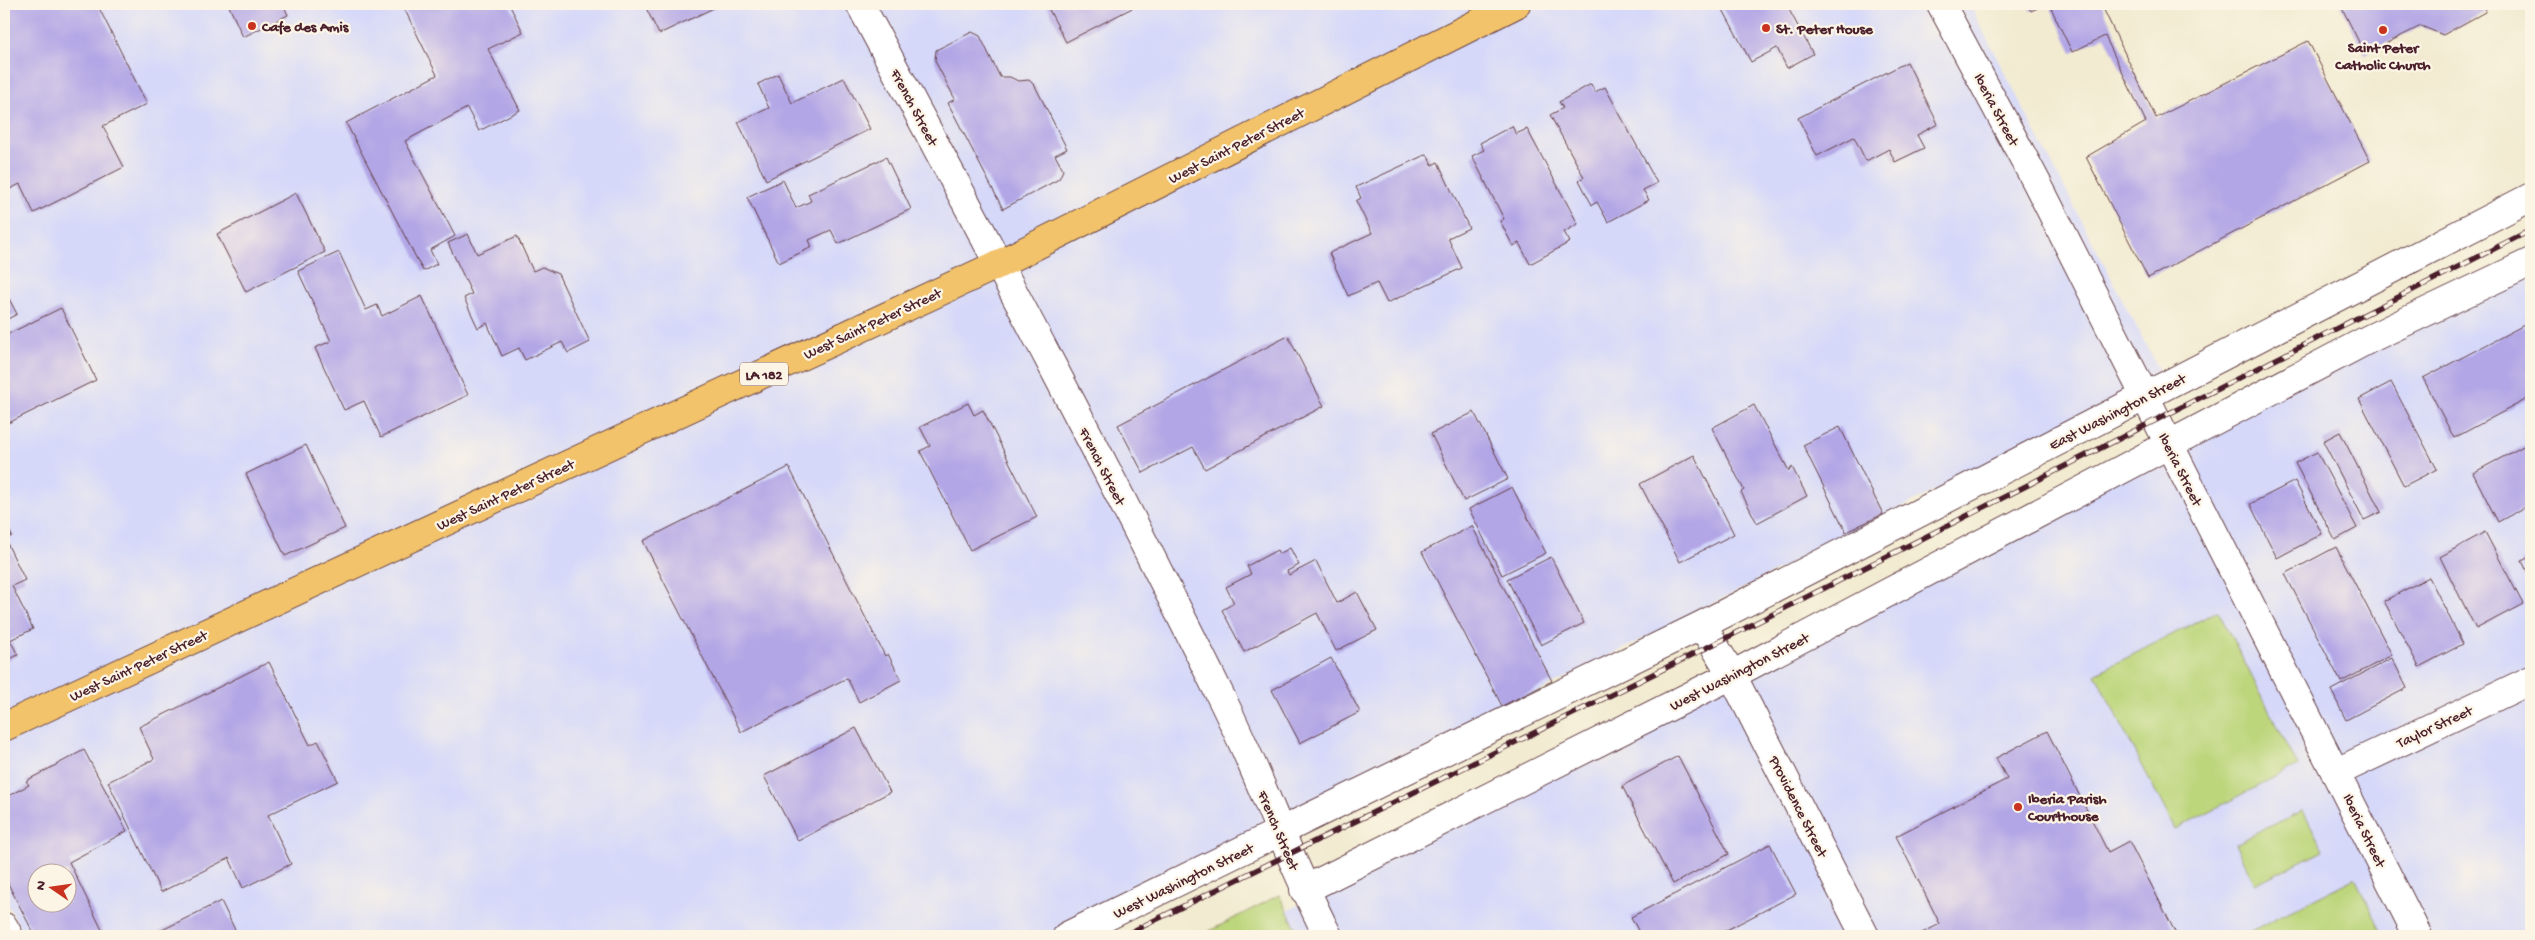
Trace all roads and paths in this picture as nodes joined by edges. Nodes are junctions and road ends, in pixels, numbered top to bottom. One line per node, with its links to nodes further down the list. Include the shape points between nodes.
1 (860, 4): 6 (street, French Street)
2 (1516, 4): 6 (main road, West Saint Peter Street / LA 182)
3 (1941, 4): 7 (street, Iberia Street)
4 (2531, 196): 7 (street, East Washington Street)
5 (2531, 262): 8 (street, via 2369,339)
6 (999, 264): 12 (main road, West Saint Peter Street / LA 182); 14 (street, French Street, via 1223,699)
7 (2146, 396): 8 (street, Iberia Street); 9 (street, East Washington Street)
8 (2169, 444): 10 (street, West Washington Street); 13 (street, Iberia Street)
9 (1702, 625): 10 (street, Providence Street); 14 (street, West Washington Street)
10 (1732, 676): 15 (street, West Washington Street); 20 (street, Providence Street)
11 (2531, 680): 13 (street, Taylor Street)
12 (4, 728)
13 (2336, 772): 21 (street, Iberia Street)
14 (1280, 833): 15 (street, French Street); 18 (street, West Washington Street)
15 (1304, 890): 19 (street, French Street)
16 (4, 927): 17 (street)
17 (9, 936)
18 (1067, 936)
19 (1328, 936)
20 (1865, 936)
21 (2418, 936)

